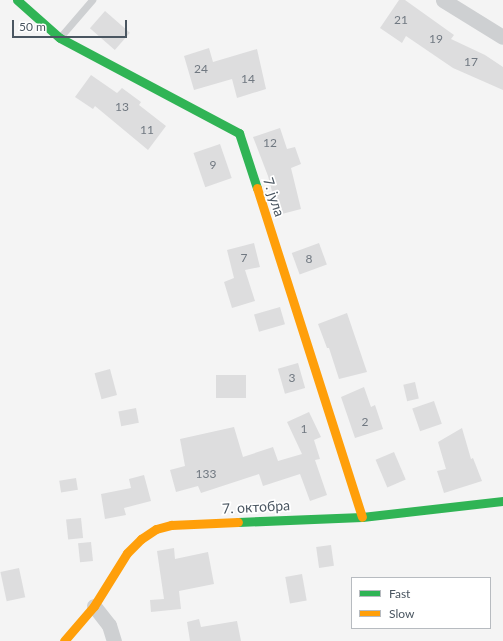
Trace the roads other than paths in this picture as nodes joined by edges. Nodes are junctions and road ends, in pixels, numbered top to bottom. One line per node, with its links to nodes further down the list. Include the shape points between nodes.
1 (17, 0): 5 (street, 7. јула)
2 (92, 0): 5 (lane)
3 (443, 0): 4 (street)
4 (503, 37)
5 (60, 38): 7 (street, 7. јула, via 239,133)
6 (503, 501): 7 (street, 7. октобра)
7 (362, 516): 8 (street, 7. октобра, via 171,526 156,529 140,539 127,553)
8 (94, 606): 9 (street, 7. октобра); 10 (street, via 109,625)
9 (64, 641)
10 (114, 641)

